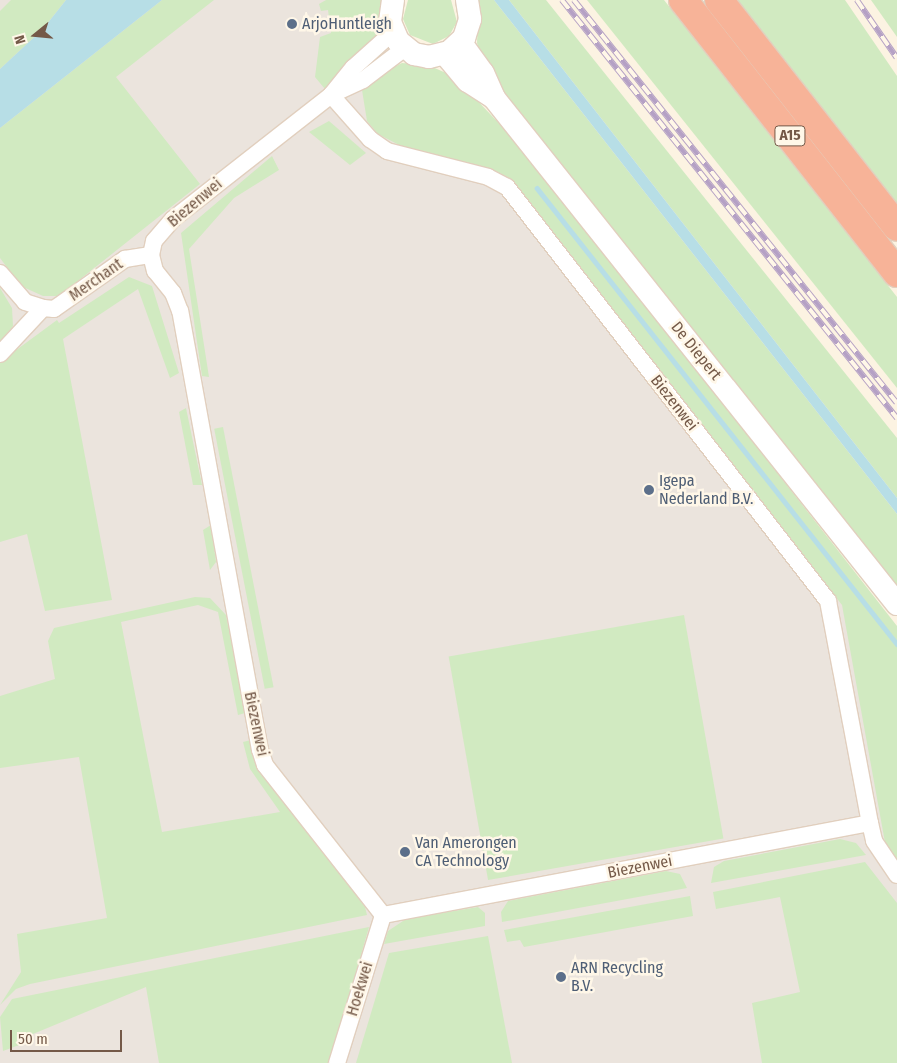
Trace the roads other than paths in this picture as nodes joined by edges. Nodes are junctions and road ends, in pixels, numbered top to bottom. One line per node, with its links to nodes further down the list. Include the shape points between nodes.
1 (394, 0): 5 (main road, via 390,16)
2 (466, 0): 6 (main road, via 469,26)
3 (683, 0): 11 (highway, A15)
4 (719, 0): 8 (highway, A15)
5 (399, 40): 6 (main road, via 424,57); 7 (street, Biezenwei, via 353,68)
6 (453, 49): 14 (main road, De Diepert, via 483,73 494,98)
7 (331, 95): 9 (street, Biezenwei, via 173,218 154,241); 15 (street, Biezenwei, via 387,151 488,177 507,187 828,601)
8 (897, 227)
9 (151, 256): 12 (street, Merchant, via 125,259 54,309); 17 (street, Biezenwei, via 155,271 172,293 180,311 265,765)
10 (0, 273): 12 (street, via 24,302)
11 (897, 273)
12 (44, 308): 13 (street, via 14,343)
13 (0, 354)
14 (897, 604)
15 (870, 824): 16 (street, Biezenwei, via 882,857); 17 (street, Biezenwei)
16 (897, 875)
17 (384, 915): 18 (street, Hoekwei)
18 (337, 1063)

